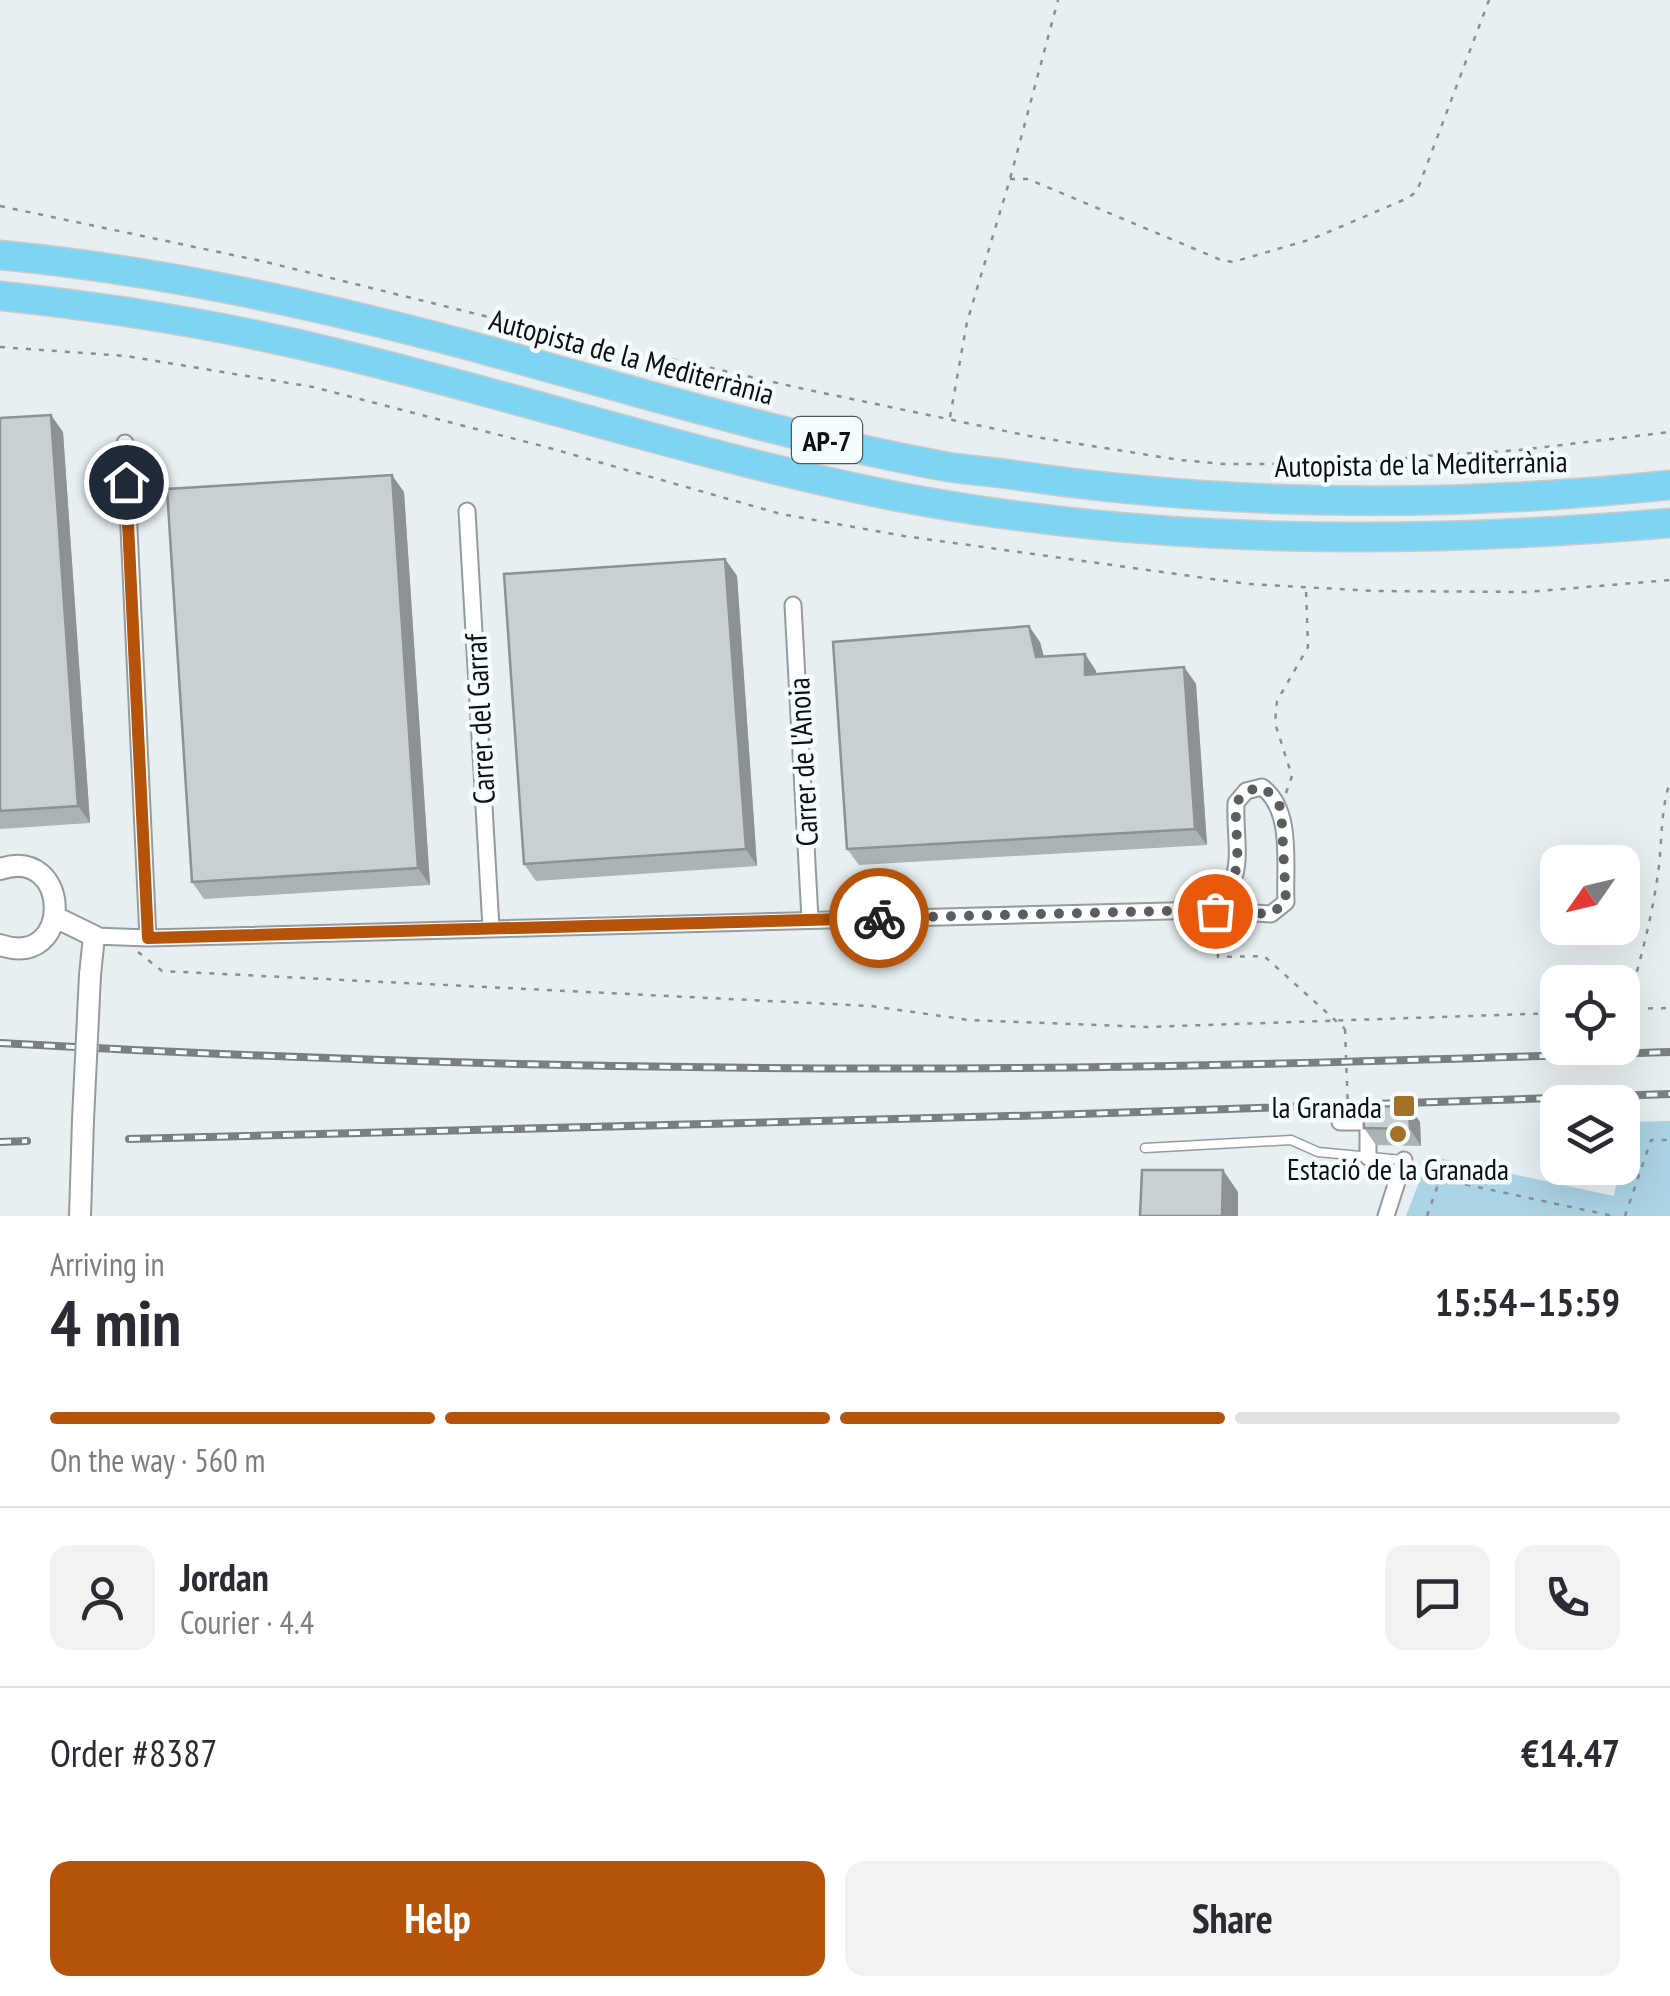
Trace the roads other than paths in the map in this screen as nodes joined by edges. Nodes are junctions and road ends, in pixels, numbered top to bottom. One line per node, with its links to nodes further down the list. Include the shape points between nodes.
1 (0, 256): 4 (highway, Autopista de la Mediterrània / AP-7, via 175,279 299,304 951,468 1276,500 1454,500)
2 (0, 296): 6 (highway, AP-7, via 246,332 756,466 1032,518 1148,530 1344,535)
3 (124, 444): 14 (street)
4 (1670, 484)
5 (467, 511): 12 (street, Carrer del Garraf)
6 (1670, 522)
7 (794, 605): 11 (street, Carrer de l'Anoia)
8 (0, 869): 10 (street, via 27,868 43,876 55,896)
9 (1211, 911): 9 (street, via 1238,870 1236,803 1262,787 1281,808 1286,902 1271,914); 11 (street)
10 (55, 917): 13 (street); 15 (street, via 32,945)
11 (810, 919): 12 (street)
12 (490, 928): 14 (street)
13 (94, 936): 14 (street); 20 (street, bridge)
14 (148, 938)
15 (0, 945)
16 (1344, 1116): 18 (street, via 1368,1122)
17 (1145, 1148): 18 (lane, via 1292,1140 1318,1152)
18 (1368, 1157): 19 (lane)
19 (1404, 1160): 23 (street)
20 (80, 1182): 21 (street); 22 (street)
21 (66, 1216)
22 (80, 1216)
23 (1386, 1216)

